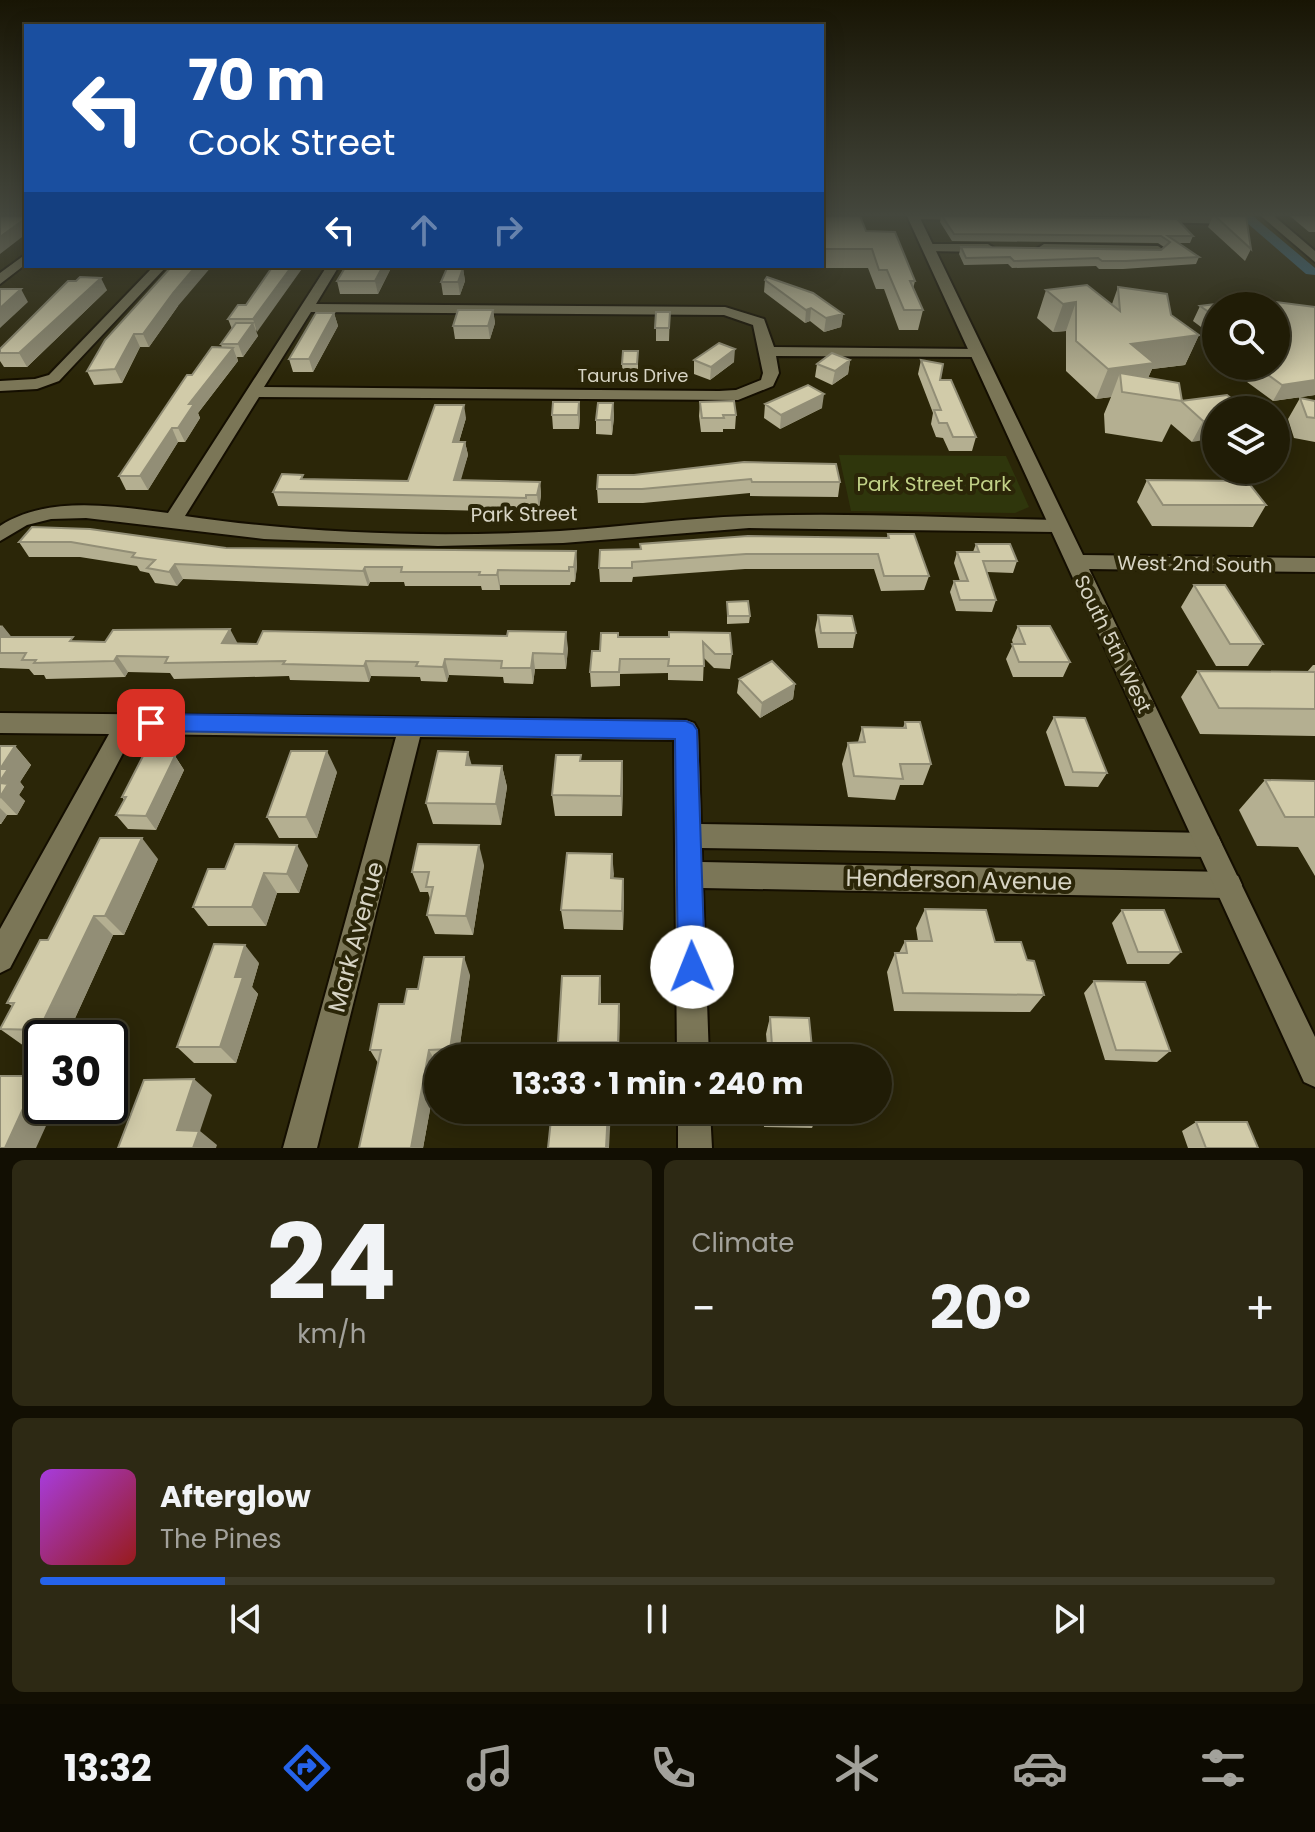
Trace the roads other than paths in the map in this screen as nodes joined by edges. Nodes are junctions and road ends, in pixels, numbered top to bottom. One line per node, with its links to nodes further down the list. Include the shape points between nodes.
1 (158, 270): 7 (street, via 54,378)
2 (331, 270): 4 (street)
3 (938, 270): 6 (street, South 5th West)
4 (308, 308): 5 (street, via 725,311 759,322); 8 (street)
5 (768, 351): 6 (street); 8 (street, Taurus Drive, via 768,383 738,395)
6 (976, 353): 10 (street, South 5th West)
7 (0, 386)
8 (256, 392): 9 (street)
9 (173, 520): 10 (street, Park Street, via 226,530 316,536 541,538 721,523); 11 (street, Park Street, via 62,510 21,519)
10 (1056, 526): 12 (street, South 5th West)
11 (0, 535)
12 (1074, 562): 13 (street, West 2nd South); 18 (street, South 5th West)
13 (1315, 565)
14 (0, 723): 15 (street)
15 (127, 723): 16 (street); 21 (street)
16 (411, 726): 17 (street, via 686,730); 25 (street, Mark Avenue)
17 (689, 836): 18 (street, Henderson Avenue); 19 (street)
18 (1209, 845): 20 (street, South 5th West)
19 (690, 875): 20 (street, Henderson Avenue); 22 (street)
20 (1228, 885): 23 (street, South 5th West)
21 (0, 958)
22 (693, 1044)
23 (1315, 1071)
24 (694, 1124): 26 (street)
25 (300, 1148)
26 (695, 1148)

